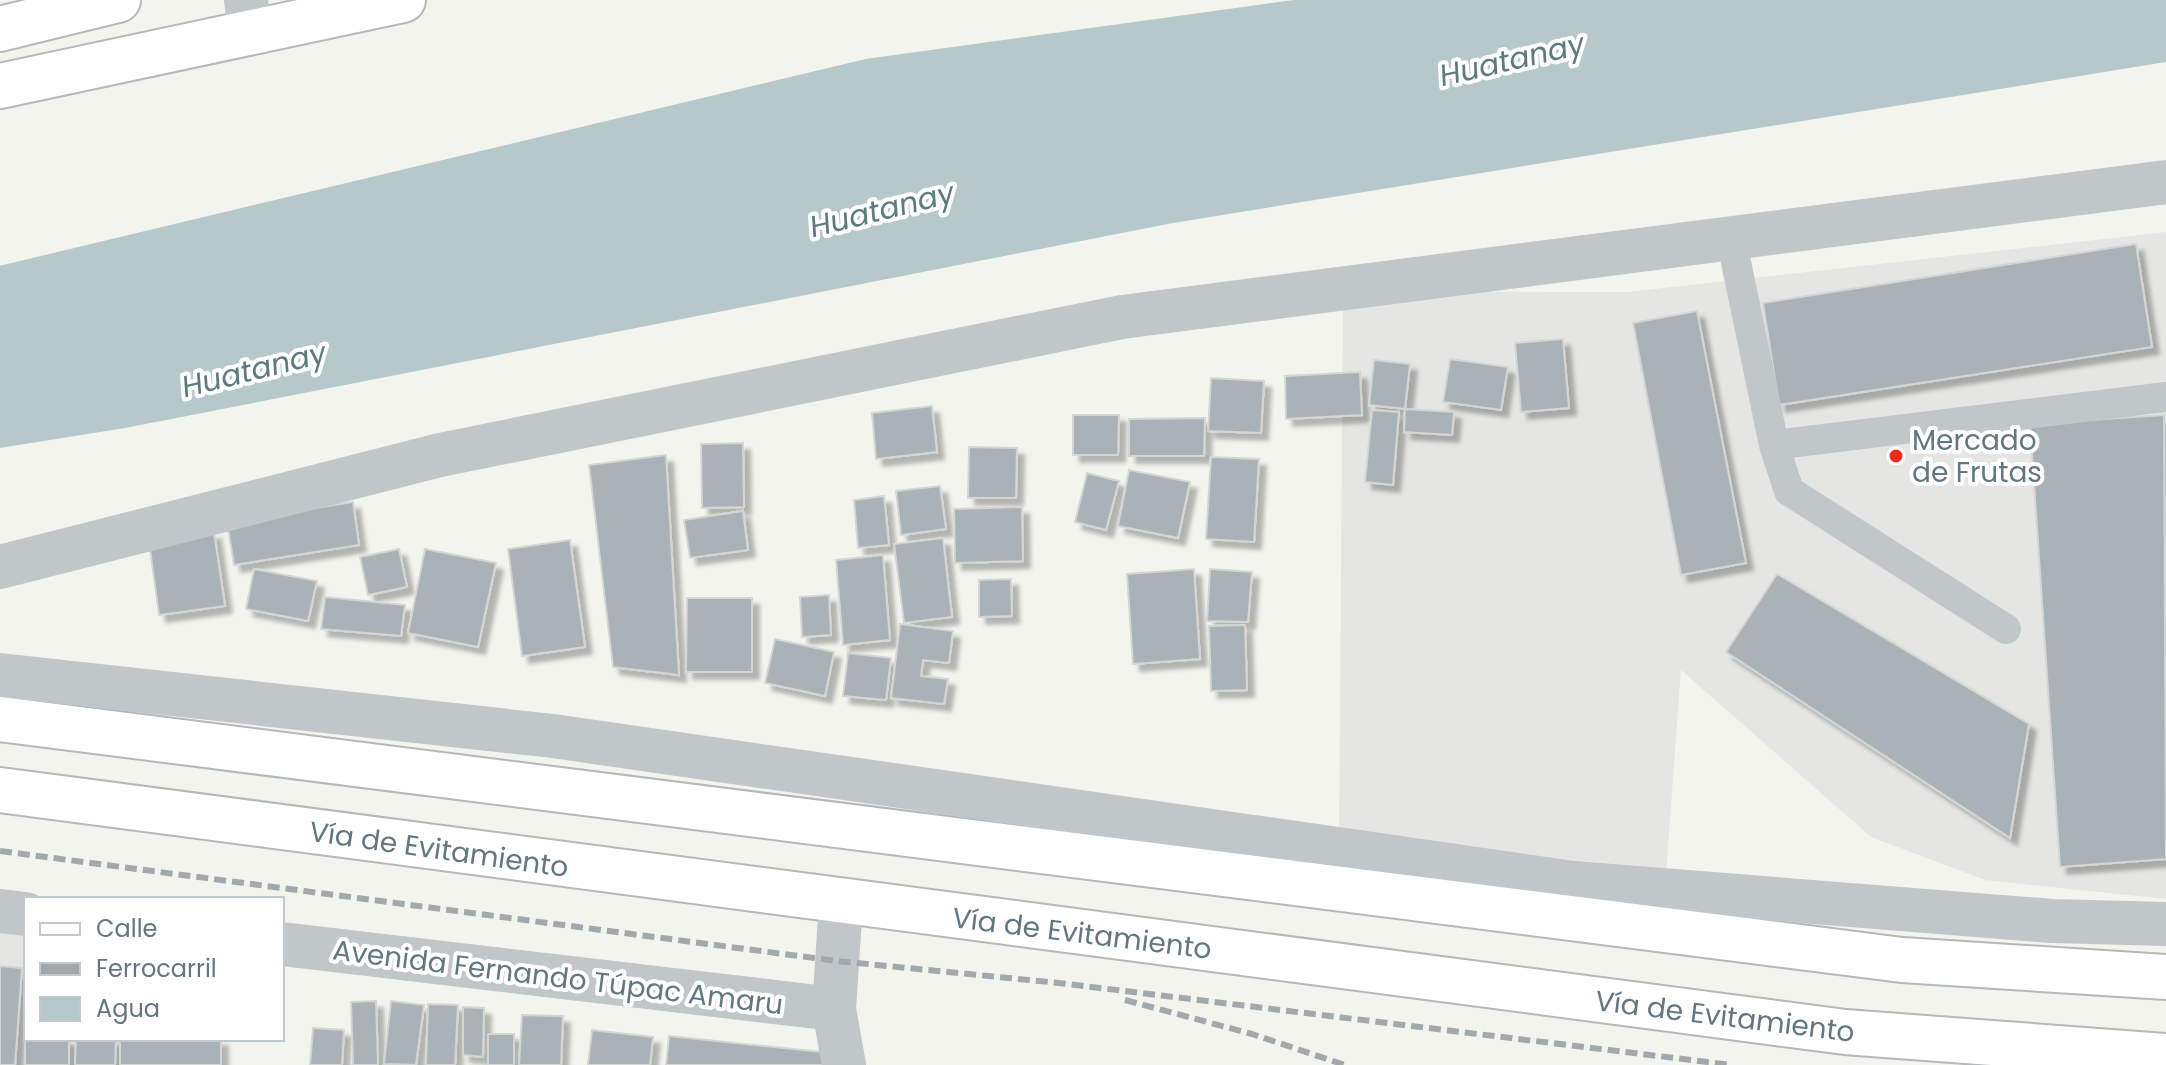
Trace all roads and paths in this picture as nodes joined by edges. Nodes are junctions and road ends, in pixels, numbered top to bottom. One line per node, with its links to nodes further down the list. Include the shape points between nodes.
1 (118, 0): 4 (main road)
2 (403, 0): 3 (main road)
3 (248, 16): 5 (main road)
4 (0, 29)
5 (0, 86)
6 (2166, 182): 7 (street)
7 (1731, 238): 9 (lane); 10 (street, via 1122,317 440,455)
8 (2166, 397): 9 (lane)
9 (1774, 445): 11 (lane, via 1789,491)
10 (0, 567)
11 (2006, 629)
12 (0, 675): 15 (street, via 553,736)
13 (0, 719): 15 (main road)
14 (0, 790): 16 (main road, Vía de Evitamiento)
15 (1570, 900): 19 (street); 21 (main road, via 1902,960)
16 (841, 902): 22 (street); 23 (main road, Vía de Evitamiento, via 1845,1032)
17 (0, 911): 18 (street)
18 (24, 914)
19 (2166, 924)
20 (284, 944): 22 (street, Avenida Fernando Túpac Amaru)
21 (2166, 977)
22 (834, 1009): 24 (street)
23 (2166, 1056)
24 (844, 1065)

